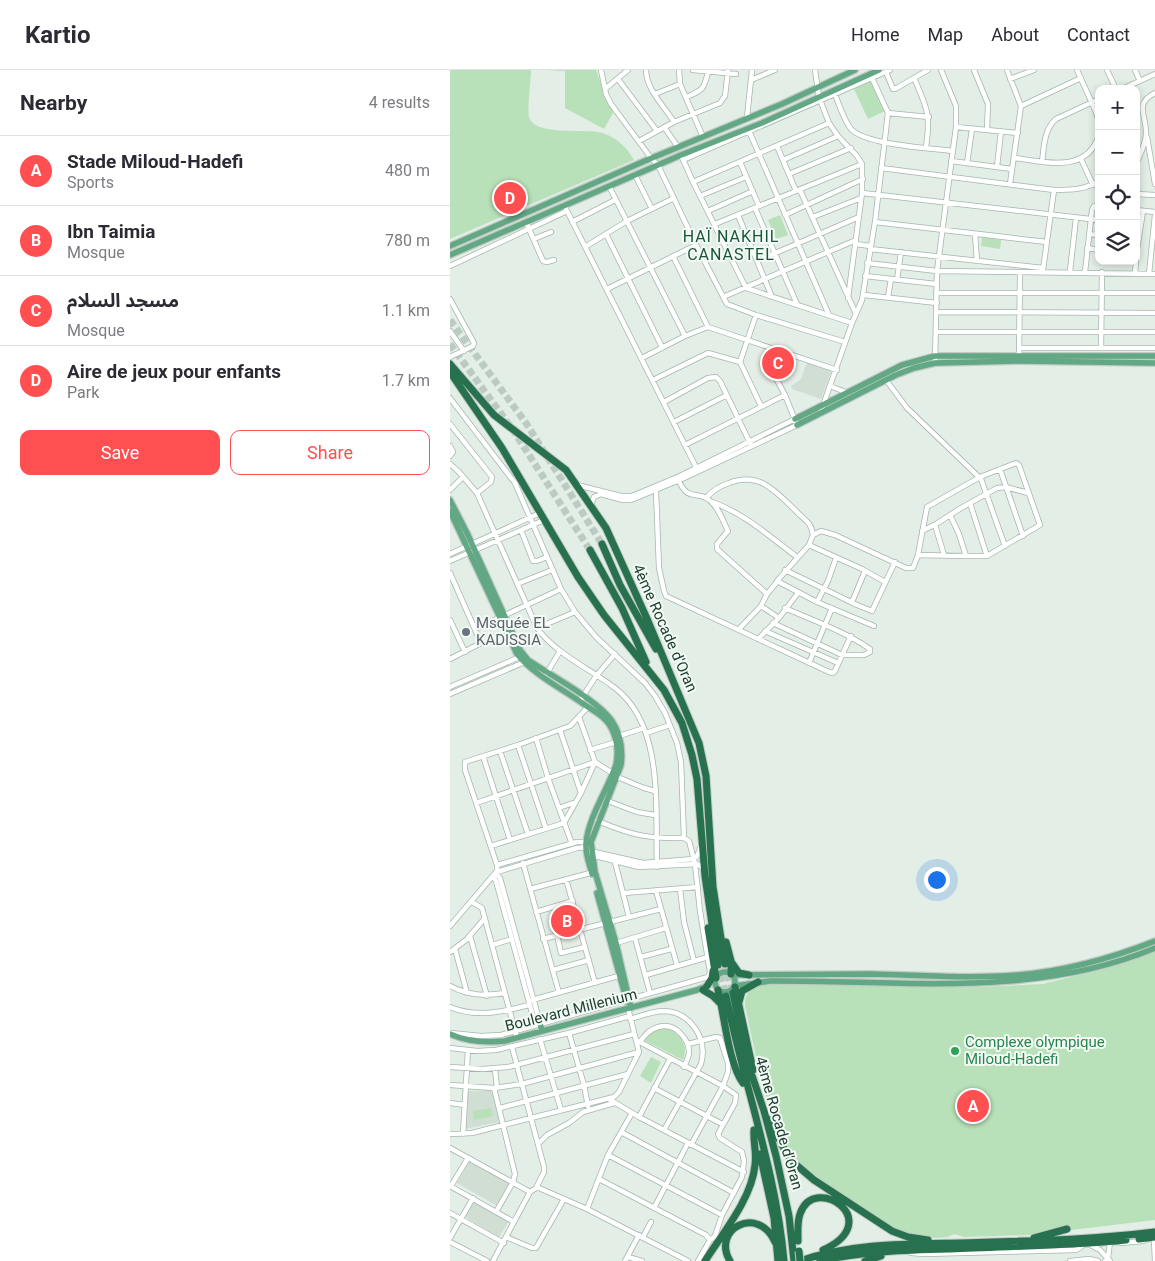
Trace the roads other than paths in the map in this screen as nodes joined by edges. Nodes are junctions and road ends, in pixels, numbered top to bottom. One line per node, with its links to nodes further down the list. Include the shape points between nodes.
1 (601, 70): 34 (street)
2 (646, 70): 36 (street, via 647,82)
3 (679, 70): 30 (street)
4 (693, 70): 19 (street)
5 (752, 70): 28 (street)
6 (775, 70): 28 (street)
7 (815, 70): 33 (street)
8 (855, 70): 33 (main road)
9 (928, 70): 24 (street)
10 (941, 70): 51 (street, via 956,106)
11 (974, 70): 54 (street, via 988,104)
12 (1006, 70): 27 (street)
13 (1034, 70): 27 (street)
14 (1077, 70): 25 (street)
15 (1107, 70): 31 (street)
16 (1135, 70): 29 (street)
17 (625, 71): 26 (street)
18 (885, 71): 23 (street); 24 (street, via 893,89); 39 (main road)
19 (708, 72): 20 (street); 38 (street, via 704,88)
20 (728, 72): 21 (street); 45 (street, via 722,102)
21 (736, 74)
22 (1155, 74): 29 (street)
23 (872, 78): 37 (street); 44 (street)
24 (914, 78): 47 (street)
25 (1081, 78): 41 (street); 42 (street)
26 (618, 79): 34 (street); 55 (street)
27 (1010, 79): 42 (street)
28 (751, 80): 46 (street)
29 (1140, 81): 32 (street)
30 (680, 84): 36 (street); 38 (street)
31 (1114, 85)
32 (1131, 85)
33 (817, 87): 39 (street); 46 (main road)
34 (605, 89): 61 (street, via 611,104)
35 (1155, 93): 58 (street, via 1143,104)
36 (655, 94): 48 (street)
37 (835, 94): 39 (street); 62 (street, via 850,128 865,138)
38 (686, 97): 45 (street)
39 (819, 99): 49 (street); 53 (main road)
40 (1095, 101): 41 (street)
41 (1092, 102): 43 (street); 79 (street, via 1051,123)
42 (1021, 106): 57 (street)
43 (1095, 111)
44 (888, 113): 47 (street); 62 (street)
45 (693, 114): 48 (street); 60 (street)
46 (747, 117): 60 (main road)
47 (929, 117): 66 (street)
48 (674, 122): 50 (street)
49 (829, 123): 59 (street); 64 (street)
50 (664, 127): 55 (street); 65 (street)
51 (956, 127): 52 (street); 69 (street)
52 (972, 129): 54 (street); 80 (street)
53 (749, 130): 71 (street); 73 (main road)
54 (987, 130): 56 (street)
55 (657, 131): 61 (street)
56 (1001, 131): 57 (street); 83 (street)
57 (1018, 133): 74 (street)
58 (1146, 135): 68 (street); 70 (street)
59 (838, 136): 67 (street); 76 (street)
60 (702, 137): 65 (main road)
61 (640, 141): 72 (street)
62 (884, 142): 66 (street); 84 (street)
63 (1095, 145): 75 (street)
64 (777, 146): 71 (street); 76 (street)
65 (678, 147): 72 (main road)
66 (926, 147): 69 (street)
67 (851, 148): 81 (street); 86 (street)
68 (1152, 149): 93 (street)
69 (953, 151): 77 (street)
70 (1140, 152)
71 (758, 154): 78 (street); 105 (street)
72 (651, 158): 82 (street); 145 (main road)
73 (682, 158): 82 (main road); 91 (street)
74 (1015, 158): 79 (street); 85 (street)
75 (1081, 159): 79 (street); 94 (street)
76 (783, 160): 86 (street)
77 (952, 161): 80 (street); 88 (street)
78 (740, 162): 89 (street); 91 (street)
79 (1042, 162)
80 (967, 163): 83 (street)
81 (862, 164): 90 (street); 98 (street)
82 (658, 165): 87 (main road); 104 (street)
83 (997, 167): 85 (street)
84 (881, 168): 88 (street); 102 (street)
85 (1012, 169): 92 (street)
86 (789, 174): 98 (street)
87 (635, 175): 95 (main road); 112 (street)
88 (949, 176): 92 (street); 107 (street)
89 (746, 177): 97 (street); 103 (street)
90 (863, 179): 101 (street); 108 (street)
91 (693, 182): 103 (street)
92 (1010, 184): 96 (street)
93 (1155, 184)
94 (1093, 185): 96 (street)
95 (609, 186): 106 (street); 111 (main road)
96 (1054, 190): 118 (street)
97 (753, 191): 110 (street); 113 (street)
98 (798, 191): 105 (street); 108 (street)
99 (1140, 194): 100 (street)
100 (1155, 194)
101 (862, 195): 102 (street); 120 (street); 121 (street)
102 (878, 195): 107 (street); 129 (street)
103 (700, 196): 113 (street)
104 (674, 198): 112 (street); 144 (street)
105 (778, 198): 110 (street); 119 (street)
106 (615, 200): 126 (street); 128 (street)
107 (946, 203): 118 (street); 133 (street)
108 (807, 206): 119 (street); 120 (street)
109 (1095, 206): 123 (street)
110 (757, 207): 117 (street); 152 (street)
111 (566, 208): 127 (main road); 128 (street); 132 (street)
112 (652, 209): 126 (street)
113 (708, 211): 130 (street)
114 (1140, 211): 115 (street)
115 (1143, 211): 116 (street); 125 (street)
116 (1155, 214): 131 (street)
117 (738, 215): 130 (street); 157 (street)
118 (1050, 215): 122 (street); 142 (street)
119 (785, 216): 143 (street)
120 (813, 217): 136 (street)
121 (859, 217): 136 (street); 141 (street)
122 (1076, 218): 123 (street); 168 (street)
123 (1091, 219): 124 (street); 138 (street)
124 (1095, 220)
125 (1140, 220)
126 (627, 221): 135 (street); 164 (street)
127 (526, 222): 132 (street); 153 (main road)
128 (572, 222): 146 (street)
129 (875, 222): 133 (street); 147 (street)
130 (714, 224): 180 (street)
131 (1154, 225): 173 (street)
132 (529, 229): 140 (street); 162 (street)
133 (943, 230): 137 (street); 155 (street)
134 (551, 232): 140 (street)
135 (606, 234): 146 (street); 176 (street)
136 (820, 234): 143 (street); 150 (street)
137 (976, 234): 142 (street); 159 (street)
138 (1089, 234): 139 (street); 148 (street)
139 (1095, 235)
140 (534, 240): 156 (street, via 544,262)
141 (856, 242): 147 (street); 150 (street); 190 (street)
142 (1048, 242): 165 (street)
143 (797, 244): 152 (street); 158 (street)
144 (696, 245): 154 (street); 187 (street)
145 (450, 246)
146 (585, 247): 181 (street)
147 (870, 247): 151 (street); 160 (street)
148 (1087, 248): 149 (street); 170 (street)
149 (1095, 249)
150 (828, 252): 158 (street); 190 (street)
151 (901, 252): 155 (street); 163 (street)
152 (775, 253): 157 (street); 166 (street)
153 (450, 255)
154 (673, 256): 164 (street); 202 (street)
155 (939, 256): 159 (street); 167 (street)
156 (554, 260)
157 (757, 261): 175 (street)
158 (806, 261): 166 (street); 200 (street)
159 (977, 261): 165 (street)
160 (867, 263): 163 (street); 174 (street)
161 (1136, 265): 172 (street)
162 (450, 266)
163 (899, 267): 167 (street); 178 (street)
164 (649, 268): 176 (street); 208 (street)
165 (1043, 270): 168 (street); 169 (street)
166 (782, 271): 175 (street); 193 (street)
167 (937, 271): 169 (street); 179 (street)
168 (1070, 271): 170 (street)
169 (1020, 272): 182 (street)
170 (1085, 272): 171 (street)
171 (1102, 272): 172 (street); 184 (street)
172 (1135, 273): 173 (street)
173 (1152, 274)
174 (865, 276): 177 (street); 186 (street)
175 (765, 278): 180 (street); 188 (street)
176 (628, 279): 181 (street); 211 (street)
177 (891, 279): 178 (street); 189 (street)
178 (898, 280): 179 (street)
179 (936, 284): 183 (street)
180 (746, 288): 187 (street); 188 (street)
181 (607, 289): 219 (street)
182 (1020, 292): 183 (street); 184 (street); 195 (street)
183 (936, 293): 192 (street)
184 (1102, 293): 185 (street); 196 (street)
185 (1155, 293)
186 (864, 295): 189 (street); 198 (street)
187 (723, 297): 199 (street, via 729,306)
188 (772, 297): 193 (street)
189 (888, 297): 192 (street)
190 (848, 298): 198 (street)
191 (451, 302): 216 (street, via 474,343)
192 (937, 303): 194 (street)
193 (797, 304): 200 (street)
194 (936, 312): 195 (street); 204 (street)
195 (1020, 312): 196 (street); 205 (street)
196 (1102, 313): 197 (street); 206 (street)
197 (1155, 313)
198 (856, 314): 201 (street)
199 (756, 315): 209 (street); 210 (street)
200 (829, 315): 201 (street)
201 (852, 323): 210 (street)
202 (708, 327): 208 (street); 209 (street)
203 (450, 331): 216 (street)
204 (936, 332): 205 (street); 221 (street)
205 (1019, 332): 206 (street); 213 (street)
206 (1101, 332): 207 (street); 214 (street)
207 (1155, 332)
208 (685, 336): 211 (street)
209 (748, 340): 212 (street); 222 (street)
210 (846, 342): 225 (street)
211 (662, 347): 219 (street)
212 (772, 348): 225 (street); 232 (street, via 770,367)
213 (1018, 348): 214 (street); 220 (street)
214 (1101, 348): 215 (street)
215 (1155, 348)
216 (464, 351): 218 (street)
217 (1155, 356): 220 (main road)
218 (450, 357)
219 (642, 358): 227 (street)
220 (1019, 358): 221 (main road); 223 (main road)
221 (935, 360): 228 (main road); 230 (main road, via 902,365)
222 (740, 362): 227 (street, via 708,353); 235 (street)
223 (1155, 363)
224 (450, 364): 252 (highway, 4ème Rocade d'Oran, via 494,415 552,458)
225 (837, 370): 229 (street)
226 (450, 372): 267 (highway, 4ème Rocade d'Oran, via 502,448)
227 (653, 380): 234 (street)
228 (886, 380): 237 (main road); 250 (street, via 907,408)
229 (830, 386): 230 (street); 236 (street)
230 (848, 393): 236 (main road)
231 (727, 395): 234 (street, via 719,379 712,376); 238 (street); 239 (street)
232 (785, 395): 235 (street); 240 (street)
233 (450, 398): 268 (street, via 515,483)
234 (664, 402): 239 (street)
235 (761, 406): 238 (street)
236 (822, 407): 237 (street); 240 (main road)
237 (820, 414): 240 (main road)
238 (738, 419): 242 (street); 243 (street)
239 (674, 422): 243 (street)
240 (796, 422): 242 (street)
241 (450, 424): 256 (street, via 492,478)
242 (751, 444): 248 (street)
243 (685, 445): 248 (street)
244 (450, 446): 245 (street, via 454,452)
245 (450, 456)
246 (450, 464): 249 (street)
247 (1000, 469): 250 (street); 253 (street); 257 (street, via 1016,462)
248 (698, 470): 251 (street)
249 (464, 477): 254 (street); 256 (street)
250 (980, 477): 258 (street); 272 (street, via 927,507)
251 (678, 479): 255 (street); 259 (street, via 682,488 691,495); 260 (street)
252 (577, 485): 260 (street); 264 (highway, 4ème Rocade d'Oran)
253 (1006, 487): 257 (street); 258 (street); 275 (street)
254 (450, 490)
255 (656, 490): 260 (street, via 631,500); 319 (street, via 658,568 665,595)
256 (477, 493): 273 (street)
257 (1028, 493): 275 (street, via 1040,525)
258 (987, 494): 263 (street); 279 (street)
259 (707, 497): 262 (street); 274 (street, via 720,486 734,481 755,480 768,485 784,499 811,525)
260 (620, 498): 264 (street, via 601,494 594,497)
261 (450, 500): 280 (main road)
262 (712, 502): 288 (street, via 748,520); 304 (street, via 728,530 717,544 717,549)
263 (970, 503): 266 (street); 286 (street)
264 (591, 506): 335 (highway, 4ème Rocade d'Oran, via 606,528)
265 (450, 511): 280 (main road)
266 (950, 515): 270 (street); 285 (street)
267 (542, 517): 268 (street); 269 (street); 334 (highway, 4ème Rocade d'Oran, via 604,615)
268 (530, 518): 269 (street); 273 (street)
269 (533, 525): 271 (street); 287 (street)
270 (935, 525): 272 (street); 284 (street)
271 (521, 530): 276 (street); 287 (street, via 533,560)
272 (922, 531): 283 (street)
273 (495, 533): 276 (street); 280 (street)
274 (814, 535): 278 (street); 291 (street, via 822,531 836,535)
275 (1023, 536): 279 (street)
276 (498, 539): 280 (street); 298 (street)
277 (602, 544): 335 (highway, via 620,585)
278 (809, 546): 288 (street); 289 (street)
279 (1006, 546): 286 (street)
280 (470, 548): 282 (street); 290 (street); 312 (main road)
281 (590, 550): 334 (highway, via 622,608)
282 (450, 554)
283 (918, 555): 284 (street); 291 (street, via 913,568)
284 (944, 555): 285 (street)
285 (966, 556): 286 (street)
286 (988, 556)
287 (547, 557): 292 (street)
288 (796, 557): 293 (street)
289 (836, 558): 294 (street); 302 (street)
290 (450, 561)
291 (894, 562): 297 (street)
292 (552, 570): 298 (street); 301 (street)
293 (785, 570): 296 (street); 302 (street)
294 (865, 571): 297 (street); 306 (street)
295 (450, 573): 299 (street)
296 (778, 582): 303 (street); 304 (street)
297 (886, 582): 306 (street, via 872,611)
298 (517, 584): 307 (street)
299 (456, 586): 300 (street); 320 (street)
300 (450, 589)
301 (561, 589): 307 (street); 311 (street)
302 (823, 589): 305 (street); 306 (street)
303 (798, 593): 305 (street); 309 (street)
304 (767, 594): 308 (street)
305 (817, 602): 310 (street)
306 (852, 602)
307 (527, 605): 312 (street); 318 (street)
308 (761, 606): 313 (street); 319 (street)
309 (785, 608): 313 (street); 316 (street)
310 (832, 608): 316 (street); 317 (street)
311 (575, 612): 318 (street); 328 (street)
312 (502, 618): 320 (street); 331 (main road)
313 (778, 618): 315 (street)
314 (450, 620): 326 (street)
315 (774, 623): 321 (street); 324 (street)
316 (824, 626): 322 (street); 324 (street)
317 (874, 626)
318 (537, 628): 325 (street)
319 (739, 629): 323 (street)
320 (475, 630): 326 (street, via 480,644)
321 (766, 630): 323 (street); 327 (street)
322 (851, 636): 329 (street); 329 (street, via 870,652)
323 (758, 639): 332 (street)
324 (817, 644): 327 (street); 329 (street)
325 (560, 651): 336 (street); 337 (street)
326 (465, 652): 330 (street)
327 (813, 652): 332 (street); 333 (street)
328 (615, 654): 337 (street); 343 (street, via 651,690)
329 (842, 655): 333 (street)
330 (450, 659)
331 (524, 659): 336 (main road); 338 (street); 339 (street); 340 (main road)
332 (809, 663): 333 (street, via 833,673)
333 (838, 663)
334 (649, 669): 370 (highway, 4ème Rocade d'Oran, via 675,708 686,734 697,779)
335 (669, 671): 417 (highway, 4ème Rocade d'Oran, via 695,730 705,766)
336 (547, 673): 340 (main road)
337 (596, 676): 340 (street); 345 (street, via 634,707)
338 (450, 687)
339 (450, 694)
340 (582, 699): 341 (main road); 347 (main road, via 611,719)
341 (588, 707): 342 (street); 347 (main road, via 601,715)
342 (579, 717): 344 (street); 349 (street)
343 (670, 724): 345 (street); 372 (street, via 681,762)
344 (560, 730): 346 (street); 353 (street)
345 (645, 730): 347 (street); 358 (street, via 654,760)
346 (536, 738): 348 (street); 355 (street)
347 (617, 739): 349 (street); 354 (main road, via 623,755)
348 (518, 744): 350 (street); 356 (street)
349 (590, 750): 352 (street)
350 (500, 751): 351 (street); 357 (street)
351 (483, 756): 360 (street); 363 (street, via 465,762 464,766)
352 (595, 762): 353 (street); 354 (street); 359 (street)
353 (573, 770): 355 (street); 359 (street)
354 (616, 774): 358 (street); 361 (main road); 377 (main road, via 593,819)
355 (548, 778): 356 (street); 364 (street)
356 (531, 784): 357 (street); 368 (street)
357 (512, 790): 360 (street); 369 (street)
358 (655, 791): 365 (street)
359 (581, 793): 362 (street)
360 (495, 796): 363 (street); 373 (street)
361 (608, 801): 365 (street); 366 (main road)
362 (576, 802): 364 (street); 367 (street)
363 (476, 803): 375 (street)
364 (559, 808): 367 (street)
365 (656, 815): 371 (street)
366 (598, 821): 371 (street, via 623,832); 377 (main road)
367 (564, 823): 368 (street); 374 (street)
368 (546, 828): 369 (street)
369 (528, 834): 373 (street)
370 (702, 836): 376 (highway); 417 (highway, 4ème Rocade d'Oran)
371 (656, 838): 372 (street); 382 (street)
372 (684, 838): 379 (street, via 689,841)
373 (510, 840): 375 (street)
374 (572, 844): 377 (street); 381 (street)
375 (491, 846): 381 (street)
376 (701, 846): 379 (highway); 379 (street)
377 (589, 849): 378 (street); 380 (street); 382 (street); 383 (main road)
378 (615, 862): 382 (street, via 639,867); 390 (street)
379 (697, 863): 382 (street); 386 (street); 417 (highway)
380 (523, 864): 384 (street); 387 (street)
381 (497, 865): 384 (street)
382 (657, 865)
383 (593, 872): 385 (street); 397 (main road)
384 (495, 874): 391 (street); 404 (street); 409 (street, via 500,878)
385 (566, 879): 387 (street); 392 (street)
386 (698, 887): 388 (street); 417 (street, via 700,911)
387 (530, 889): 394 (street)
388 (680, 889): 389 (street); 416 (street)
389 (656, 891): 390 (street); 393 (street)
390 (624, 893): 395 (street)
391 (472, 902): 396 (street, via 482,908); 398 (street)
392 (572, 902): 394 (street); 400 (street)
393 (661, 909): 395 (street); 399 (street)
394 (536, 912): 405 (street)
395 (629, 917): 397 (street)
396 (485, 918): 402 (street); 408 (street)
397 (607, 923): 400 (street); 407 (main road); 423 (main road)
398 (450, 926)
399 (666, 928): 403 (street); 412 (street)
400 (581, 930): 401 (street); 410 (street)
401 (557, 935): 405 (street); 410 (street, via 561,953)
402 (470, 936): 413 (street); 436 (street)
403 (635, 938): 407 (street); 414 (street)
404 (512, 939): 408 (street); 409 (street)
405 (543, 939): 419 (street)
406 (1155, 941): 420 (main road)
407 (616, 943): 423 (main road)
408 (492, 945): 432 (street)
409 (515, 945): 437 (street); 439 (street)
410 (585, 947): 415 (street)
411 (1155, 948): 420 (main road, via 1094,969)
412 (671, 949): 414 (street); 418 (street)
413 (452, 950): 434 (street)
414 (641, 958): 424 (street)
415 (589, 960): 419 (street); 427 (street)
416 (694, 961): 417 (street); 418 (street)
417 (719, 962): 421 (highway); 422 (highway, via 739,973); 425 (highway); 429 (highway, via 712,978); 435 (street, via 708,977)
418 (677, 966): 424 (street)
419 (552, 970): 433 (street)
420 (1057, 973): 422 (main road, via 982,976); 426 (main road, via 1000,983)
421 (732, 974): 422 (main road); 425 (main road, via 725,972); 431 (main road, via 736,980)
422 (749, 974)
423 (622, 975): 427 (street); 438 (main road)
424 (646, 975): 435 (street)
425 (716, 978): 429 (main road); 430 (main road)
426 (758, 982): 431 (main road); 440 (highway, via 742,991)
427 (595, 983): 433 (street)
428 (450, 986): 434 (street)
429 (702, 989): 430 (main road); 442 (highway); 444 (main road, Boulevard Millenium)
430 (718, 989): 431 (main road); 442 (highway)
431 (732, 991): 440 (highway); 478 (highway, 4ème Rocade d'Oran); 479 (highway, 4ème Rocade d'Oran, via 745,1055)
432 (505, 993): 436 (street); 443 (street)
433 (559, 993): 437 (street)
434 (468, 994): 436 (street)
435 (650, 994): 438 (street)
436 (487, 996)
437 (532, 1000): 445 (street)
438 (628, 1000): 444 (main road); 445 (street)
439 (529, 1005): 443 (street); 445 (street)
440 (739, 1005): 479 (highway)
441 (450, 1007): 443 (street, via 481,1014)
442 (722, 1007): 478 (highway, via 736,1068)
443 (510, 1010): 450 (street)
444 (630, 1013): 446 (main road, Boulevard Millenium); 447 (street); 449 (street); 453 (street, via 666,1011 679,1014 692,1024)
445 (537, 1024): 446 (main road); 450 (street)
446 (542, 1031): 450 (main road, Boulevard Millenium)
447 (569, 1033): 451 (street); 458 (street)
448 (450, 1034): 450 (main road, Boulevard Millenium, via 482,1042)
449 (634, 1034): 452 (street); 458 (street)
450 (516, 1035)
451 (540, 1039): 455 (street); 460 (street)
452 (638, 1041): 454 (street, via 648,1031 663,1026 680,1032); 459 (street); 461 (street)
453 (702, 1041): 454 (street); 468 (street, via 703,1055); 474 (street, via 716,1037 722,1041 729,1070)
454 (688, 1044): 464 (street)
455 (512, 1047): 457 (street); 462 (street)
456 (450, 1048): 457 (street)
457 (468, 1050): 466 (street)
458 (574, 1051): 460 (street); 465 (street)
459 (639, 1052): 465 (street); 469 (street)
460 (545, 1058): 462 (street); 470 (street)
461 (670, 1059): 464 (street); 477 (street)
462 (517, 1065): 467 (street); 471 (street)
463 (450, 1067): 466 (street)
464 (684, 1067): 468 (street)
465 (580, 1068): 470 (street); 473 (street)
466 (467, 1069): 467 (street); 475 (street)
467 (496, 1069): 476 (street)
468 (696, 1072): 474 (street); 484 (street)
469 (628, 1074): 473 (street); 481 (street, via 619,1092)
470 (551, 1076): 471 (street); 480 (street)
471 (522, 1084): 476 (street); 482 (street)
472 (450, 1085): 475 (street)
473 (584, 1085): 480 (street); 487 (street)
474 (723, 1086): 494 (street); 497 (street, via 735,1093 736,1100)
475 (466, 1087): 476 (street); 486 (street)
476 (496, 1088): 488 (street)
477 (654, 1088): 484 (street); 495 (street)
478 (747, 1088): 492 (highway, 4ème Rocade d'Oran)
479 (757, 1090): 491 (highway, 4ème Rocade d'Oran)
480 (556, 1093): 482 (street); 489 (street)
481 (609, 1099): 483 (street); 487 (street)
482 (527, 1101): 488 (street); 496 (street)
483 (615, 1102): 490 (street); 493 (street)
484 (680, 1102): 494 (street); 499 (street)
485 (450, 1103): 486 (street)
486 (465, 1104): 503 (street)
487 (588, 1104): 489 (street); 490 (street)
488 (500, 1108): 498 (street)
489 (561, 1110): 496 (street)
490 (588, 1110): 504 (street, via 553,1130)
491 (764, 1111): 511 (highway, 4ème Rocade d'Oran); 540 (highway, via 786,1154 814,1180 898,1233)
492 (754, 1112): 500 (highway); 548 (highway, 4ème Rocade d'Oran, via 780,1220)
493 (632, 1113): 495 (street); 501 (street)
494 (707, 1116): 497 (street); 505 (street)
495 (639, 1117): 499 (street)
496 (531, 1118): 498 (street); 504 (street)
497 (722, 1124): 510 (street, via 718,1135 742,1152)
498 (504, 1125): 503 (street); 513 (street, via 515,1172)
499 (664, 1130): 505 (street)
500 (754, 1130): 542 (highway); 556 (highway, via 756,1158 752,1183)
501 (621, 1132): 507 (street); 509 (street)
502 (450, 1134): 503 (street)
503 (463, 1134)
504 (538, 1144): 516 (street, via 544,1172)
505 (690, 1144): 509 (street); 510 (street)
506 (450, 1148): 508 (street)
507 (608, 1155): 512 (street); 514 (street)
508 (468, 1158): 513 (street); 515 (street)
509 (678, 1162): 514 (street); 518 (street)
510 (744, 1172): 518 (street)
511 (780, 1172): 535 (highway, via 788,1189); 543 (highway, 4ème Rocade d'Oran)
512 (599, 1179): 521 (street); 522 (street)
513 (513, 1182): 517 (street); 523 (street)
514 (666, 1184): 521 (street); 525 (street)
515 (451, 1186): 519 (street)
516 (536, 1188): 517 (street); 520 (street)
517 (530, 1192): 527 (street)
518 (734, 1193): 525 (street)
519 (473, 1198): 523 (street); 526 (street)
520 (564, 1199): 522 (street); 531 (street, via 536,1248)
521 (654, 1208): 534 (street)
522 (587, 1209): 530 (street)
523 (496, 1212): 527 (street)
524 (450, 1213): 526 (street)
525 (722, 1215): 534 (street, via 715,1236)
526 (461, 1218): 533 (street); 539 (street)
527 (514, 1222): 531 (street)
528 (651, 1222): 530 (street)
529 (1067, 1229): 537 (highway)
530 (641, 1236): 547 (street); 554 (street)
531 (506, 1237): 539 (street)
532 (1155, 1237): 537 (highway); 538 (highway); 564 (street)
533 (450, 1238)
534 (710, 1240): 555 (street)
535 (798, 1241): 543 (highway); 546 (highway, via 800,1214 805,1206 822,1198 838,1202 848,1216 846,1232)
536 (450, 1242): 551 (street)
537 (1002, 1242): 540 (highway)
538 (1110, 1242): 541 (highway); 550 (street)
539 (504, 1243): 552 (street)
540 (951, 1243): 546 (highway, via 873,1246 847,1249)
541 (1086, 1244): 544 (highway); 545 (street, via 1076,1250); 550 (street, via 1100,1250)
542 (777, 1246): 548 (highway); 557 (highway, via 764,1227 755,1223 744,1224 734,1228 727,1239 725,1249)
543 (796, 1251): 558 (highway, 4ème Rocade d'Oran); 559 (highway, bridge)
544 (898, 1251): 545 (street); 546 (highway); 560 (highway)
545 (917, 1253): 561 (street)
546 (818, 1258): 559 (highway)
547 (627, 1259): 553 (street)
548 (781, 1259)
549 (1077, 1260): 562 (street); 563 (street)
550 (1108, 1260)
551 (487, 1261)
552 (493, 1261)
553 (642, 1261)
554 (688, 1261)
555 (698, 1261)
556 (705, 1261)
557 (730, 1261)
558 (794, 1261)
559 (800, 1261)
560 (865, 1261)
561 (917, 1261)
562 (1070, 1261)
563 (1098, 1261)
564 (1155, 1261)

